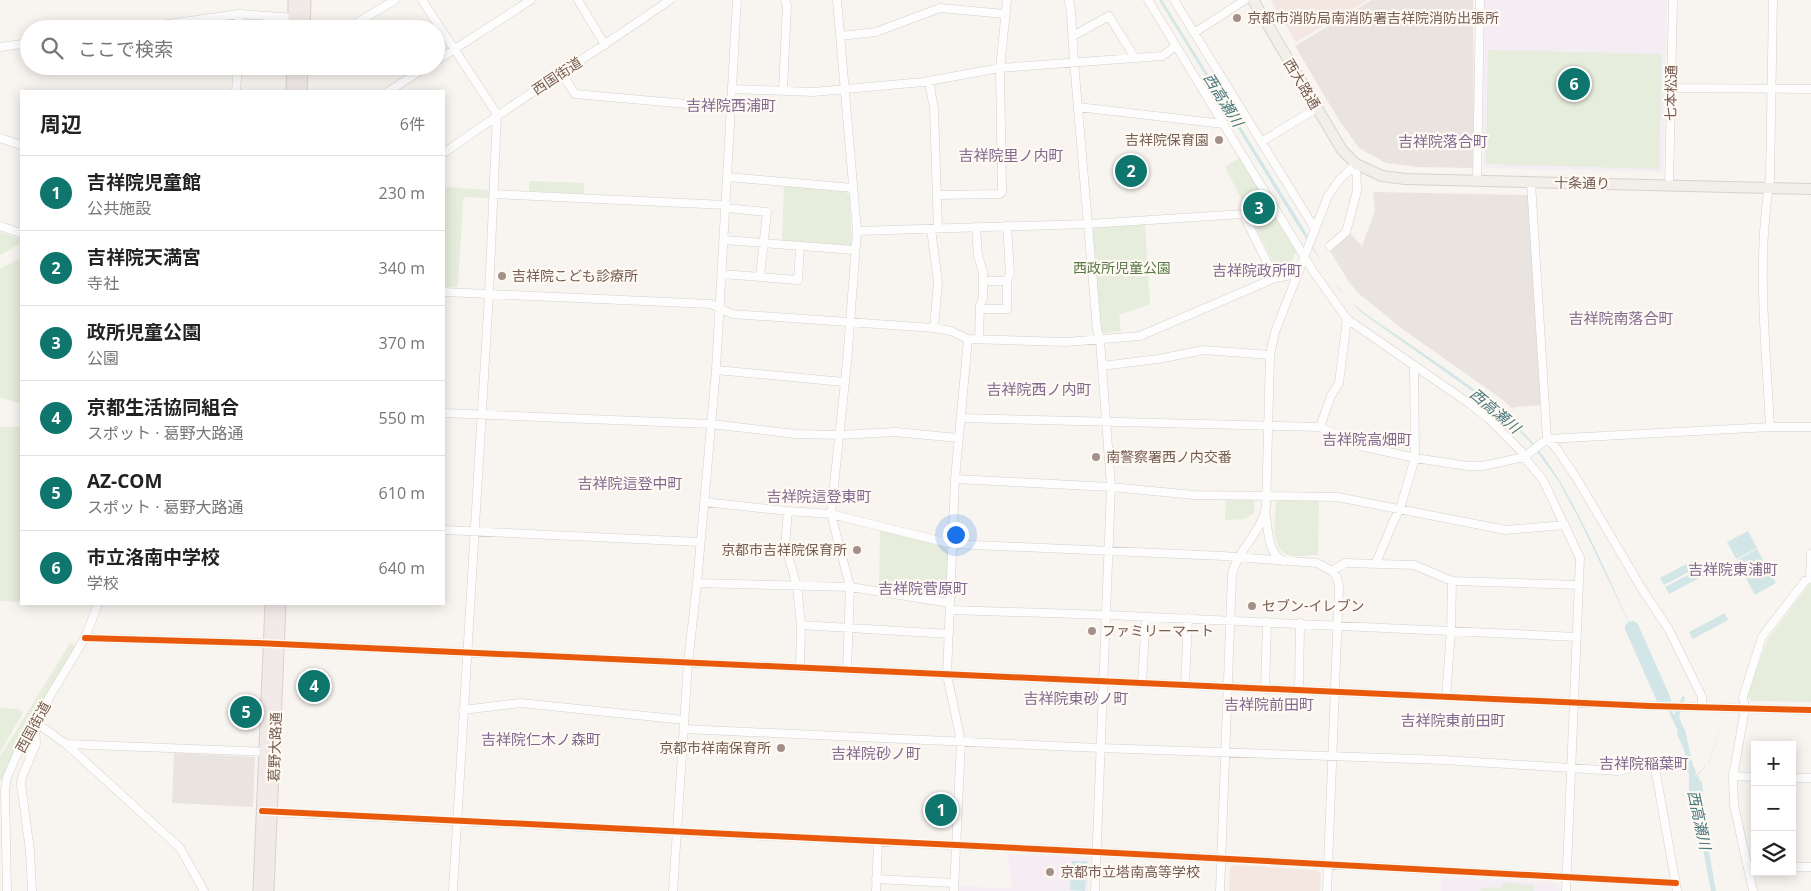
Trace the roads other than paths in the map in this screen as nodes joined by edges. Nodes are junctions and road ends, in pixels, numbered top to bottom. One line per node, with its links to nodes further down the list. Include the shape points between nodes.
1 (294, 0): 25 (highway)
2 (305, 0): 26 (highway)
3 (395, 0): 27 (street)
4 (422, 0): 28 (street)
5 (531, 0): 37 (street)
6 (578, 0): 34 (street)
7 (670, 0): 34 (street, 西国街道)
8 (737, 0): 50 (street)
9 (785, 0): 56 (street)
10 (837, 0): 31 (street)
11 (1006, 0): 21 (street)
12 (1069, 0): 32 (street)
13 (1148, 0): 35 (street)
14 (1174, 0): 29 (street)
15 (1245, 0): 29 (street)
16 (1253, 0): 60 (main road, 西大路通)
17 (1480, 0): 69 (street)
18 (1673, 0): 48 (street, 七本松通)
19 (1773, 0): 49 (street)
20 (239, 14): 22 (street); 23 (street); 24 (street)
21 (1005, 14): 31 (street, via 940,8 876,32); 41 (street)
22 (197, 20)
23 (239, 20)
24 (268, 20)
25 (297, 20)
26 (300, 20)
27 (361, 20)
28 (435, 20)
29 (1194, 33): 64 (street)
30 (445, 36): 37 (street)
31 (840, 36): 57 (street)
32 (1072, 36): 39 (street, via 1109,16); 40 (street)
33 (20, 44): 36 (street)
34 (605, 45): 42 (street, 西国街道)
35 (1176, 46): 39 (street, via 1162,56); 62 (street)
36 (0, 47)
37 (454, 50): 38 (street); 61 (street)
38 (445, 56)
39 (1135, 58): 40 (street)
40 (1074, 62): 41 (street); 58 (street)
41 (1000, 68): 47 (street); 76 (street, via 1002,192)
42 (562, 72): 59 (street, via 575,94); 61 (street, 西国街道)
43 (237, 75): 52 (street)
44 (293, 75): 53 (highway)
45 (302, 75): 54 (highway)
46 (414, 75): 55 (street)
47 (929, 81): 57 (street); 76 (street, via 934,109)
48 (1671, 88): 49 (street); 71 (street, 七本松通)
49 (1772, 88): 51 (street); 73 (street)
50 (733, 89): 56 (street); 59 (street)
51 (1811, 89)
52 (236, 90)
53 (292, 90)
54 (301, 90)
55 (391, 90)
56 (783, 90): 57 (street)
57 (845, 90): 72 (street)
58 (1078, 107): 62 (street); 78 (street)
59 (732, 108): 68 (street)
60 (1317, 108): 64 (street); 67 (main road, 西大路通, via 1342,150)
61 (498, 114): 66 (street, 西国街道); 75 (street)
62 (1224, 124): 91 (street)
63 (0, 138): 65 (street)
64 (1261, 142): 84 (street)
65 (20, 145)
66 (445, 151)
67 (1356, 164): 69 (main road, 十条通り, via 1394,178); 84 (street, via 1333,189); 88 (street, via 1357,192 1346,232)
68 (728, 177): 72 (street); 77 (street)
69 (1477, 181): 70 (main road, 十条通り)
70 (1531, 182): 71 (main road, 十条通り); 124 (street)
71 (1669, 186): 73 (main road, 十条通り)
72 (853, 188): 83 (street)
73 (1768, 188): 74 (main road, 十条通り); 120 (street, via 1762,278)
74 (1811, 189)
75 (494, 194): 77 (street); 99 (street)
76 (937, 195): 82 (street)
77 (726, 206): 86 (street); 87 (street, via 767,212)
78 (1088, 224): 80 (street); 95 (street, via 1243,214); 107 (street)
79 (0, 226): 85 (street)
80 (1007, 226): 81 (street); 97 (street, via 1010,274)
81 (976, 227): 82 (street); 96 (street)
82 (935, 228): 83 (street); 104 (street, via 938,282)
83 (857, 231): 90 (street)
84 (1314, 231): 91 (street)
85 (20, 233)
86 (724, 240): 87 (street); 92 (street)
87 (764, 244): 89 (street); 94 (street)
88 (1330, 246)
89 (800, 247): 90 (street); 94 (street, via 798,280)
90 (855, 250): 103 (street)
91 (1305, 254): 93 (street); 102 (street, via 1313,271)
92 (722, 274): 94 (street); 100 (street)
93 (1297, 274): 95 (street); 108 (street, via 1275,332)
94 (760, 276)
95 (1276, 278): 107 (street, via 1140,336)
96 (983, 281): 97 (street); 101 (street)
97 (1007, 281): 101 (street, via 1007,309)
98 (445, 292): 99 (street)
99 (489, 294): 100 (street, via 711,304); 114 (street)
100 (720, 308): 103 (street, via 732,314); 111 (street)
101 (980, 309): 106 (street)
102 (1347, 319): 109 (street); 119 (street, via 1339,384)
103 (850, 322): 104 (street); 112 (street)
104 (934, 328): 105 (street)
105 (968, 339): 106 (street); 115 (street)
106 (979, 339): 107 (street)
107 (1100, 340): 110 (street)
108 (1270, 355): 110 (street, via 1204,350 1158,360); 118 (street)
109 (1414, 365): 125 (street, via 1488,418); 126 (street)
110 (1102, 366): 116 (street)
111 (716, 370): 112 (street); 117 (street)
112 (844, 382): 122 (street)
113 (445, 413): 114 (street)
114 (481, 415): 117 (street); 137 (street)
115 (961, 418): 116 (street); 123 (street)
116 (1107, 423): 118 (street); 128 (street)
117 (711, 424): 122 (street, via 794,434); 130 (street)
118 (1269, 427): 119 (street); 129 (street)
119 (1320, 427): 126 (street, via 1361,446)
120 (1770, 428): 121 (street); 124 (street)
121 (1811, 428)
122 (839, 435): 123 (street, via 895,432); 134 (street)
123 (958, 438): 127 (street)
124 (1546, 439): 125 (street); 184 (street, via 1557,449 1577,479 1669,630 1702,697)
125 (1525, 456): 126 (street, via 1483,466); 135 (street, via 1543,480)
126 (1415, 458): 131 (street)
127 (954, 479): 128 (street); 139 (street)
128 (1111, 487): 129 (street, via 1194,495); 140 (street)
129 (1267, 496): 131 (street, via 1337,498); 133 (street)
130 (704, 502): 132 (street); 138 (street)
131 (1400, 509): 135 (street, via 1506,530); 144 (street)
132 (788, 511): 134 (street); 150 (street, via 785,545)
133 (1265, 512): 142 (street); 143 (street, via 1272,550)
134 (831, 514): 139 (street); 151 (street)
135 (1565, 525): 149 (street, via 1580,558)
136 (445, 530): 137 (street)
137 (474, 531): 138 (street); 170 (street)
138 (700, 542): 148 (street)
139 (952, 544): 140 (street); 155 (street)
140 (1109, 551): 142 (street); 156 (street)
141 (1811, 554): 146 (street)
142 (1238, 558): 143 (street); 159 (street, via 1232,575)
143 (1284, 561): 145 (street, via 1317,563)
144 (1376, 563): 145 (street, via 1345,563); 147 (street, via 1414,565)
145 (1332, 570): 163 (street, via 1339,586)
146 (1810, 578): 185 (street, via 1762,637)
147 (1452, 581): 149 (street); 165 (street)
148 (697, 583): 150 (street); 171 (street)
149 (1579, 585): 167 (street)
150 (797, 586): 151 (street); 162 (street)
151 (850, 587): 155 (street); 164 (street)
152 (98, 605): 168 (street, 西国街道)
153 (271, 605): 169 (highway, 葛野大路通)
154 (280, 605): 169 (highway, 葛野大路通)
155 (950, 607): 156 (street); 166 (street)
156 (1107, 615): 157 (street); 175 (street)
157 (1146, 617): 158 (street); 176 (street)
158 (1188, 618): 159 (street); 177 (street)
159 (1230, 621): 160 (street); 178 (street)
160 (1267, 622): 161 (street); 179 (street)
161 (1300, 623): 163 (street); 180 (street)
162 (802, 624): 164 (street); 172 (street)
163 (1338, 625): 165 (street); 181 (street)
164 (849, 628): 166 (street); 173 (street)
165 (1451, 630): 167 (street); 182 (street)
166 (949, 634): 174 (street)
167 (1577, 637): 183 (street)
168 (85, 638): 169 (street); 189 (street, 西国街道)
169 (274, 645): 170 (street); 194 (highway, 葛野大路通)
170 (466, 653): 171 (street); 186 (street)
171 (688, 663): 172 (street); 188 (street)
172 (800, 668): 173 (street)
173 (847, 670): 174 (street)
174 (947, 675): 175 (street); 191 (street)
175 (1103, 682): 176 (street); 193 (street)
176 (1142, 683): 177 (street)
177 (1185, 685): 178 (street)
178 (1227, 687): 179 (street); 195 (street)
179 (1265, 689): 180 (street)
180 (1298, 690): 181 (street)
181 (1336, 692): 182 (street); 196 (street)
182 (1446, 697): 183 (street)
183 (1574, 702): 184 (street); 197 (street)
184 (1702, 707): 185 (street)
185 (1741, 708): 187 (street); 198 (street)
186 (463, 710): 188 (street, via 521,703); 203 (street)
187 (1811, 710)
188 (684, 720): 190 (street)
189 (34, 722): 192 (street); 218 (street, 西国街道, via 6,784); 219 (street, via 36,744 21,784)
190 (684, 729): 191 (street); 204 (street)
191 (961, 741): 193 (street); 206 (street)
192 (66, 744): 194 (street); 220 (street, via 180,848)
193 (1100, 748): 195 (street); 207 (street)
194 (270, 752): 202 (highway, 葛野大路通)
195 (1225, 753): 196 (street); 208 (street)
196 (1331, 756): 197 (street); 209 (street)
197 (1571, 767): 214 (street); 217 (street, via 1618,771 1654,762)
198 (1733, 776): 199 (street); 210 (street, via 1734,806)
199 (1751, 777)
200 (1796, 778): 201 (street)
201 (1811, 778)
202 (267, 812): 203 (street); 221 (highway, 葛野大路通); 222 (highway, 葛野大路通)
203 (456, 820): 204 (street); 223 (street)
204 (677, 832): 205 (street); 224 (street)
205 (878, 842): 206 (street); 215 (street)
206 (956, 845): 207 (street); 216 (street)
207 (1096, 852): 208 (street); 226 (street)
208 (1222, 859): 209 (street); 227 (street)
209 (1328, 865): 214 (street); 228 (street)
210 (1751, 866)
211 (1796, 867): 212 (street)
212 (1811, 867)
213 (1752, 876): 230 (street)
214 (1567, 878): 217 (street); 229 (street)
215 (876, 879): 216 (street); 225 (street)
216 (954, 887)
217 (1677, 887)
218 (7, 891)
219 (32, 891)
220 (204, 891)
221 (259, 891)
222 (268, 891)
223 (453, 891)
224 (673, 891)
225 (876, 891)
226 (1095, 891)
227 (1220, 891)
228 (1327, 891)
229 (1566, 891)
230 (1753, 891)

